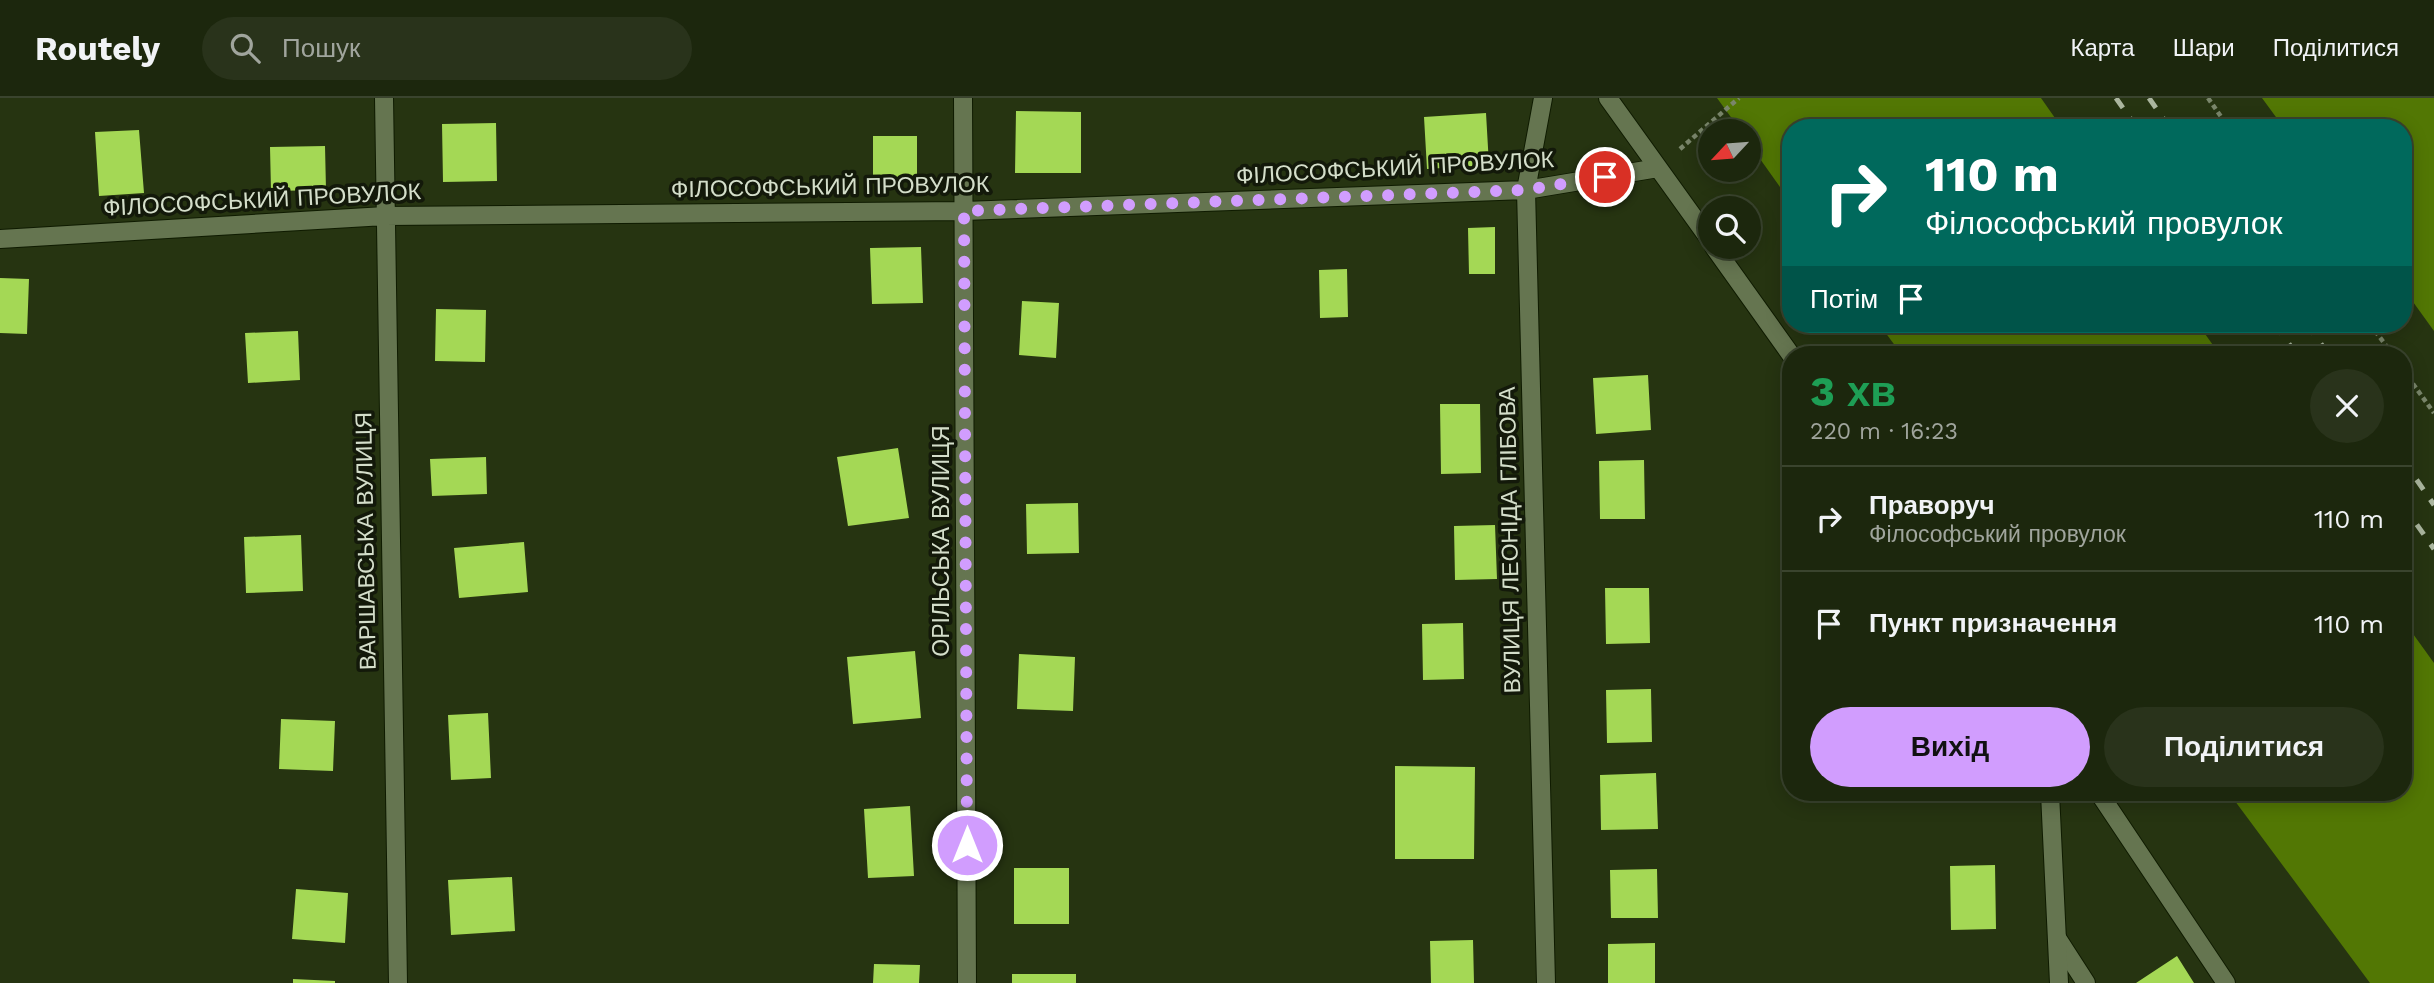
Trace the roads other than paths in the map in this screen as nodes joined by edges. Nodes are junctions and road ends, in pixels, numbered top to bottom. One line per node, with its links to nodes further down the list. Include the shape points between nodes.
1 (384, 98): 8 (street, ВАРШАВСЬКА ВУЛИЦЯ)
2 (963, 98): 7 (street, ОРІЛЬСЬКА ВУЛИЦЯ)
3 (1544, 98): 6 (street, ВУЛИЦЯ ЛЕОНІДА ГЛІБОВА)
4 (1608, 98): 5 (street)
5 (1658, 168): 6 (street, ФІЛОСОФСЬКИЙ ПРОВУЛОК); 9 (street)
6 (1526, 190): 7 (street, ФІЛОСОФСЬКИЙ ПРОВУЛОК); 18 (street, ВУЛИЦЯ ЛЕОНІДА ГЛІБОВА)
7 (964, 211): 8 (street, ФІЛОСОФСЬКИЙ ПРОВУЛОК); 17 (street, ОРІЛЬСЬКА ВУЛИЦЯ)
8 (385, 216): 10 (street, ФІЛОСОФСЬКИЙ ПРОВУЛОК); 16 (street, ВАРШАВСЬКА ВУЛИЦЯ)
9 (1698, 223)
10 (0, 239)
11 (1723, 259): 12 (street)
12 (1785, 346)
13 (2050, 801): 15 (street)
14 (2104, 801): 21 (street)
15 (2057, 937): 19 (street); 20 (street)
16 (398, 983)
17 (968, 983)
18 (1546, 983)
19 (2059, 983)
20 (2086, 983)
21 (2226, 983)

